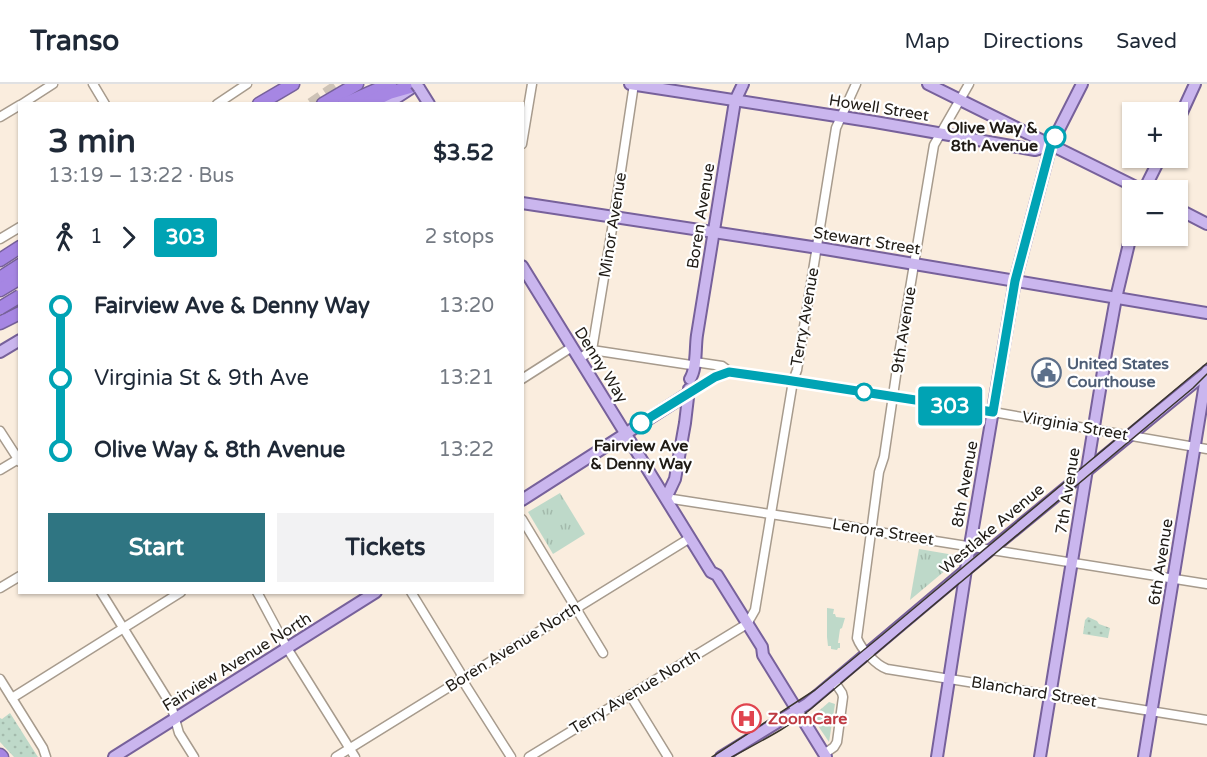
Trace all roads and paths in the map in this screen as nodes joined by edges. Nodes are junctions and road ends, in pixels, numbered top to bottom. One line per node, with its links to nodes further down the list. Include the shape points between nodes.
1 (53, 84): 21 (street)
2 (93, 84): 22 (street)
3 (247, 84): 23 (street)
4 (274, 84): 24 (highway)
5 (293, 84): 25 (highway)
6 (298, 84): 26 (highway)
7 (357, 84): 27 (highway)
8 (390, 84): 28 (highway)
9 (418, 84): 19 (main road, bridge); 29 (highway); 30 (main road)
10 (532, 84): 35 (street)
11 (632, 84): 20 (main road, Howell Street); 41 (street, Minor Avenue)
12 (743, 84): 20 (main road, Boren Avenue)
13 (856, 84): 34 (street, Terry Avenue)
14 (928, 84): 18 (main road)
15 (969, 84): 18 (street, 9th Avenue)
16 (1082, 84): 37 (main road, 8th Avenue)
17 (1195, 84): 31 (main road)
18 (960, 100): 36 (street, 9th Avenue); 37 (main road)
19 (428, 101)
20 (735, 101): 34 (main road, Howell Street); 44 (main road, Boren Avenue)
21 (24, 102)
22 (104, 102)
23 (220, 102)
24 (259, 102)
25 (261, 102)
26 (276, 102)
27 (326, 102)
28 (349, 102)
29 (370, 102)
30 (390, 102)
31 (1187, 102)
32 (18, 106): 33 (street)
33 (0, 117)
34 (841, 117): 36 (main road, Howell Street); 48 (street, Terry Avenue)
35 (524, 132)
36 (941, 133): 37 (main road, Howell Street, via 1035,150); 50 (street, 9th Avenue, via 934,145)
37 (1051, 145): 38 (main road); 55 (main road, 8th Avenue)
38 (1123, 180)
39 (524, 202): 41 (main road, Stewart Street)
40 (1188, 214): 42 (main road)
41 (614, 217): 44 (main road, Stewart Street); 65 (street, Minor Avenue)
42 (1207, 224)
43 (18, 228): 45 (street)
44 (713, 232): 48 (main road, Stewart Street); 68 (main road, Boren Avenue)
45 (0, 239)
46 (1128, 246): 58 (main road, 7th Avenue)
47 (18, 248): 49 (highway)
48 (816, 248): 50 (main road, Stewart Street); 72 (street, Terry Avenue)
49 (0, 260)
50 (915, 264): 55 (main road, Stewart Street); 74 (street, 9th Avenue)
51 (18, 267): 53 (highway)
52 (524, 269): 64 (main road, Denny Way)
53 (0, 278)
54 (18, 279): 56 (highway)
55 (1015, 281): 58 (main road, Stewart Street); 75 (main road, 8th Avenue)
56 (0, 290)
57 (18, 296): 59 (highway, bridge)
58 (1116, 298): 60 (main road, Stewart Street); 76 (main road, 7th Avenue)
59 (1, 305)
60 (1207, 313)
61 (18, 314): 62 (highway)
62 (0, 323)
63 (18, 341): 66 (main road)
64 (572, 347): 67 (main road, Denny Way); 71 (street)
65 (592, 350): 67 (street); 68 (street, Virginia Street)
66 (0, 352)
67 (579, 359): 78 (main road, Denny Way)
68 (693, 361): 70 (street, Virginia Street, via 722,366); 73 (main road, Boren Avenue)
69 (1207, 371): 79 (main road, Westlake Avenue); 80 (main road, 6th Avenue)
70 (729, 372): 72 (street, Virginia Street); 73 (street)
71 (524, 378)
72 (793, 381): 74 (street, Virginia Street); 88 (street, Terry Avenue)
73 (688, 393): 78 (main road); 86 (main road, Boren Avenue, via 675,479)
74 (893, 397): 75 (street, Virginia Street); 90 (street, 9th Avenue)
75 (993, 412): 76 (street, Virginia Street); 92 (main road, 8th Avenue)
76 (1094, 429): 79 (street, Virginia Street); 85 (main road, 7th Avenue)
77 (0, 431): 82 (street)
78 (625, 433): 86 (main road, Denny Way); 87 (main road)
79 (1128, 435): 80 (street, Virginia Street); 85 (main road, Westlake Avenue)
80 (1195, 447): 81 (street, Virginia Street); 97 (main road, 6th Avenue)
81 (1207, 449)
82 (18, 458)
83 (18, 461): 84 (street)
84 (0, 470)
85 (1087, 470): 93 (main road, Westlake Avenue); 94 (main road, 7th Avenue)
86 (666, 498): 88 (street, Lenora Street); 91 (main road, Denny Way)
87 (524, 499)
88 (771, 514): 90 (street, Lenora Street); 106 (street, Terry Avenue, via 755,610)
89 (524, 522): 105 (street)
90 (872, 531): 92 (street, Lenora Street); 110 (street, 9th Avenue, via 857,638)
91 (690, 538): 105 (street, Boren Avenue North); 106 (main road, Denny Way, via 711,578)
92 (970, 546): 93 (street, Lenora Street); 95 (main road, 8th Avenue)
93 (991, 549): 94 (street, Lenora Street); 95 (main road, Westlake Avenue)
94 (1071, 562): 97 (street, Lenora Street); 116 (main road, 7th Avenue)
95 (966, 570): 110 (main road, Westlake Avenue); 112 (main road, 8th Avenue)
96 (18, 577): 99 (street)
97 (1173, 579): 98 (street, Lenora Street); 119 (main road, 6th Avenue)
98 (1207, 584)
99 (0, 588)
100 (102, 594): 107 (street)
101 (178, 594): 107 (street)
102 (258, 594): 108 (street)
103 (373, 594): 108 (main road, Fairview Avenue North)
104 (412, 594): 111 (street)
105 (575, 609): 109 (street); 111 (street, Boren Avenue North)
106 (744, 625): 115 (street, Terry Avenue North); 118 (main road, Denny Way, via 756,650)
107 (123, 628): 117 (street); 120 (street, via 171,705)
108 (287, 648): 120 (main road, Fairview Avenue North); 122 (street)
109 (603, 653)
110 (867, 653): 112 (street, Blanchard Street, via 884,669); 114 (main road, Westlake Avenue)
111 (462, 678): 122 (street, Boren Avenue North); 129 (street)
112 (949, 678): 116 (street, Blanchard Street); 133 (main road, 8th Avenue)
113 (0, 680): 117 (street)
114 (834, 681): 118 (main road, Westlake Avenue); 123 (street, via 844,701 837,742)
115 (630, 695): 130 (street, Terry Avenue North); 131 (street)
116 (1050, 695): 119 (street, Blanchard Street); 134 (main road, 7th Avenue)
117 (12, 698): 124 (street)
118 (797, 710): 123 (main road, Denny Way); 132 (main road, Westlake Avenue)
119 (1151, 711): 121 (street, Blanchard Street); 135 (main road, 6th Avenue)
120 (175, 719): 125 (main road, Fairview Avenue North); 126 (street)
121 (1207, 720)
122 (350, 749): 127 (street, Boren Avenue North); 128 (street)
123 (825, 755)
124 (46, 757)
125 (114, 757)
126 (194, 757)
127 (336, 757)
128 (355, 757)
129 (511, 757)
130 (529, 757)
131 (668, 757)
132 (721, 757)
133 (937, 757)
134 (1040, 757)
135 (1144, 757)

